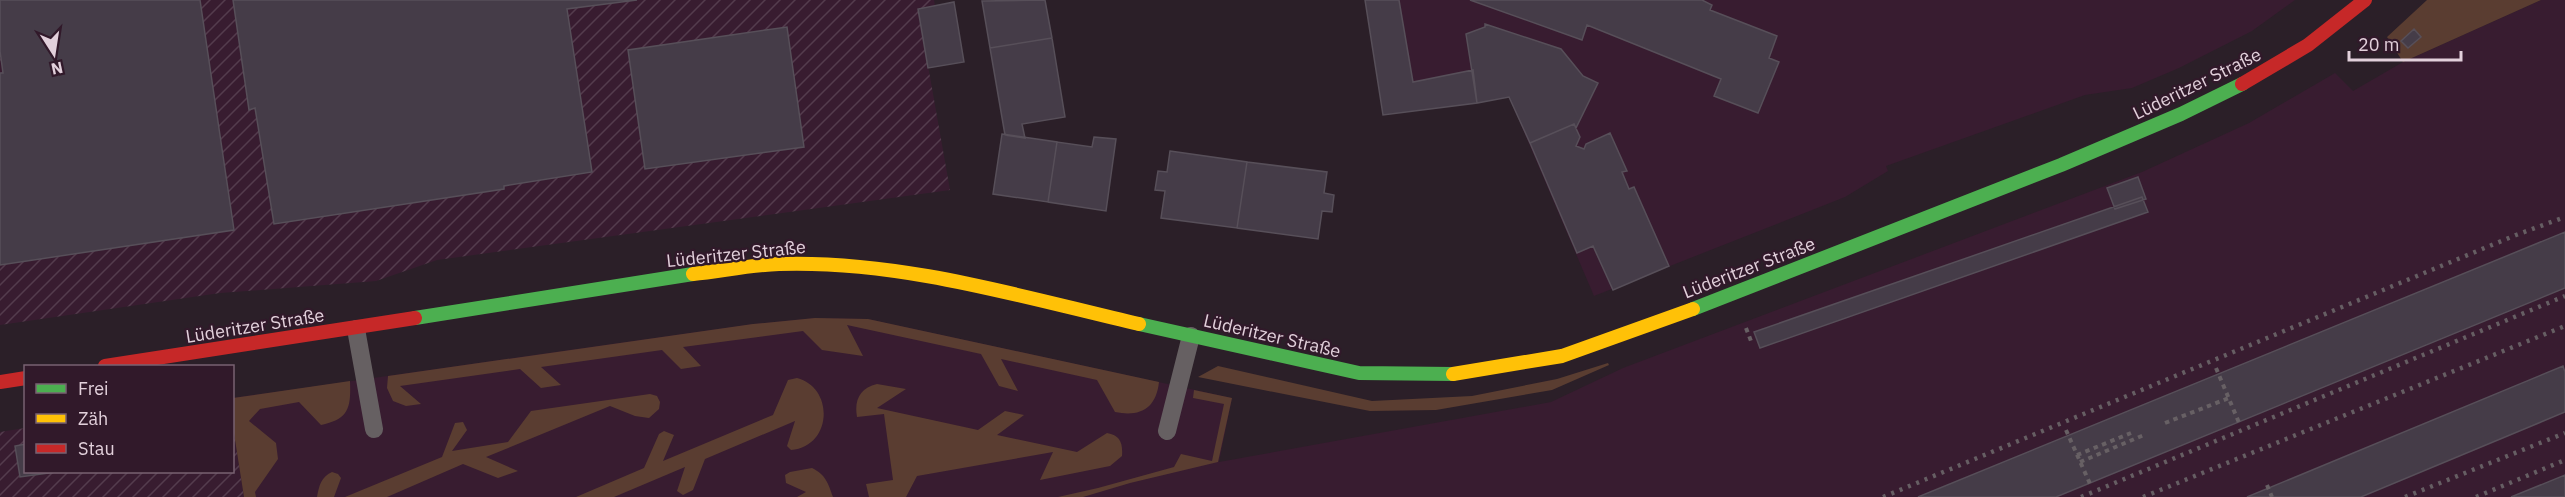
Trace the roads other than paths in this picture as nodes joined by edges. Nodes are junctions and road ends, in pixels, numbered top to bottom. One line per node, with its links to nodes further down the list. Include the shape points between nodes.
1 (2365, 0): 3 (main road, Lüderitzer Straße, via 2298,52 2243,85 2179,116 2005,188 1562,356 1459,374 1359,373)
2 (356, 329): 3 (main road, Lüderitzer Straße, via 693,274 777,264 832,264 940,279); 4 (main road, Lüderitzer Straße); 7 (lane)
3 (1191, 336): 8 (lane)
4 (112, 365)
5 (24, 378): 6 (main road)
6 (0, 382)
7 (374, 429)
8 (1167, 431)

